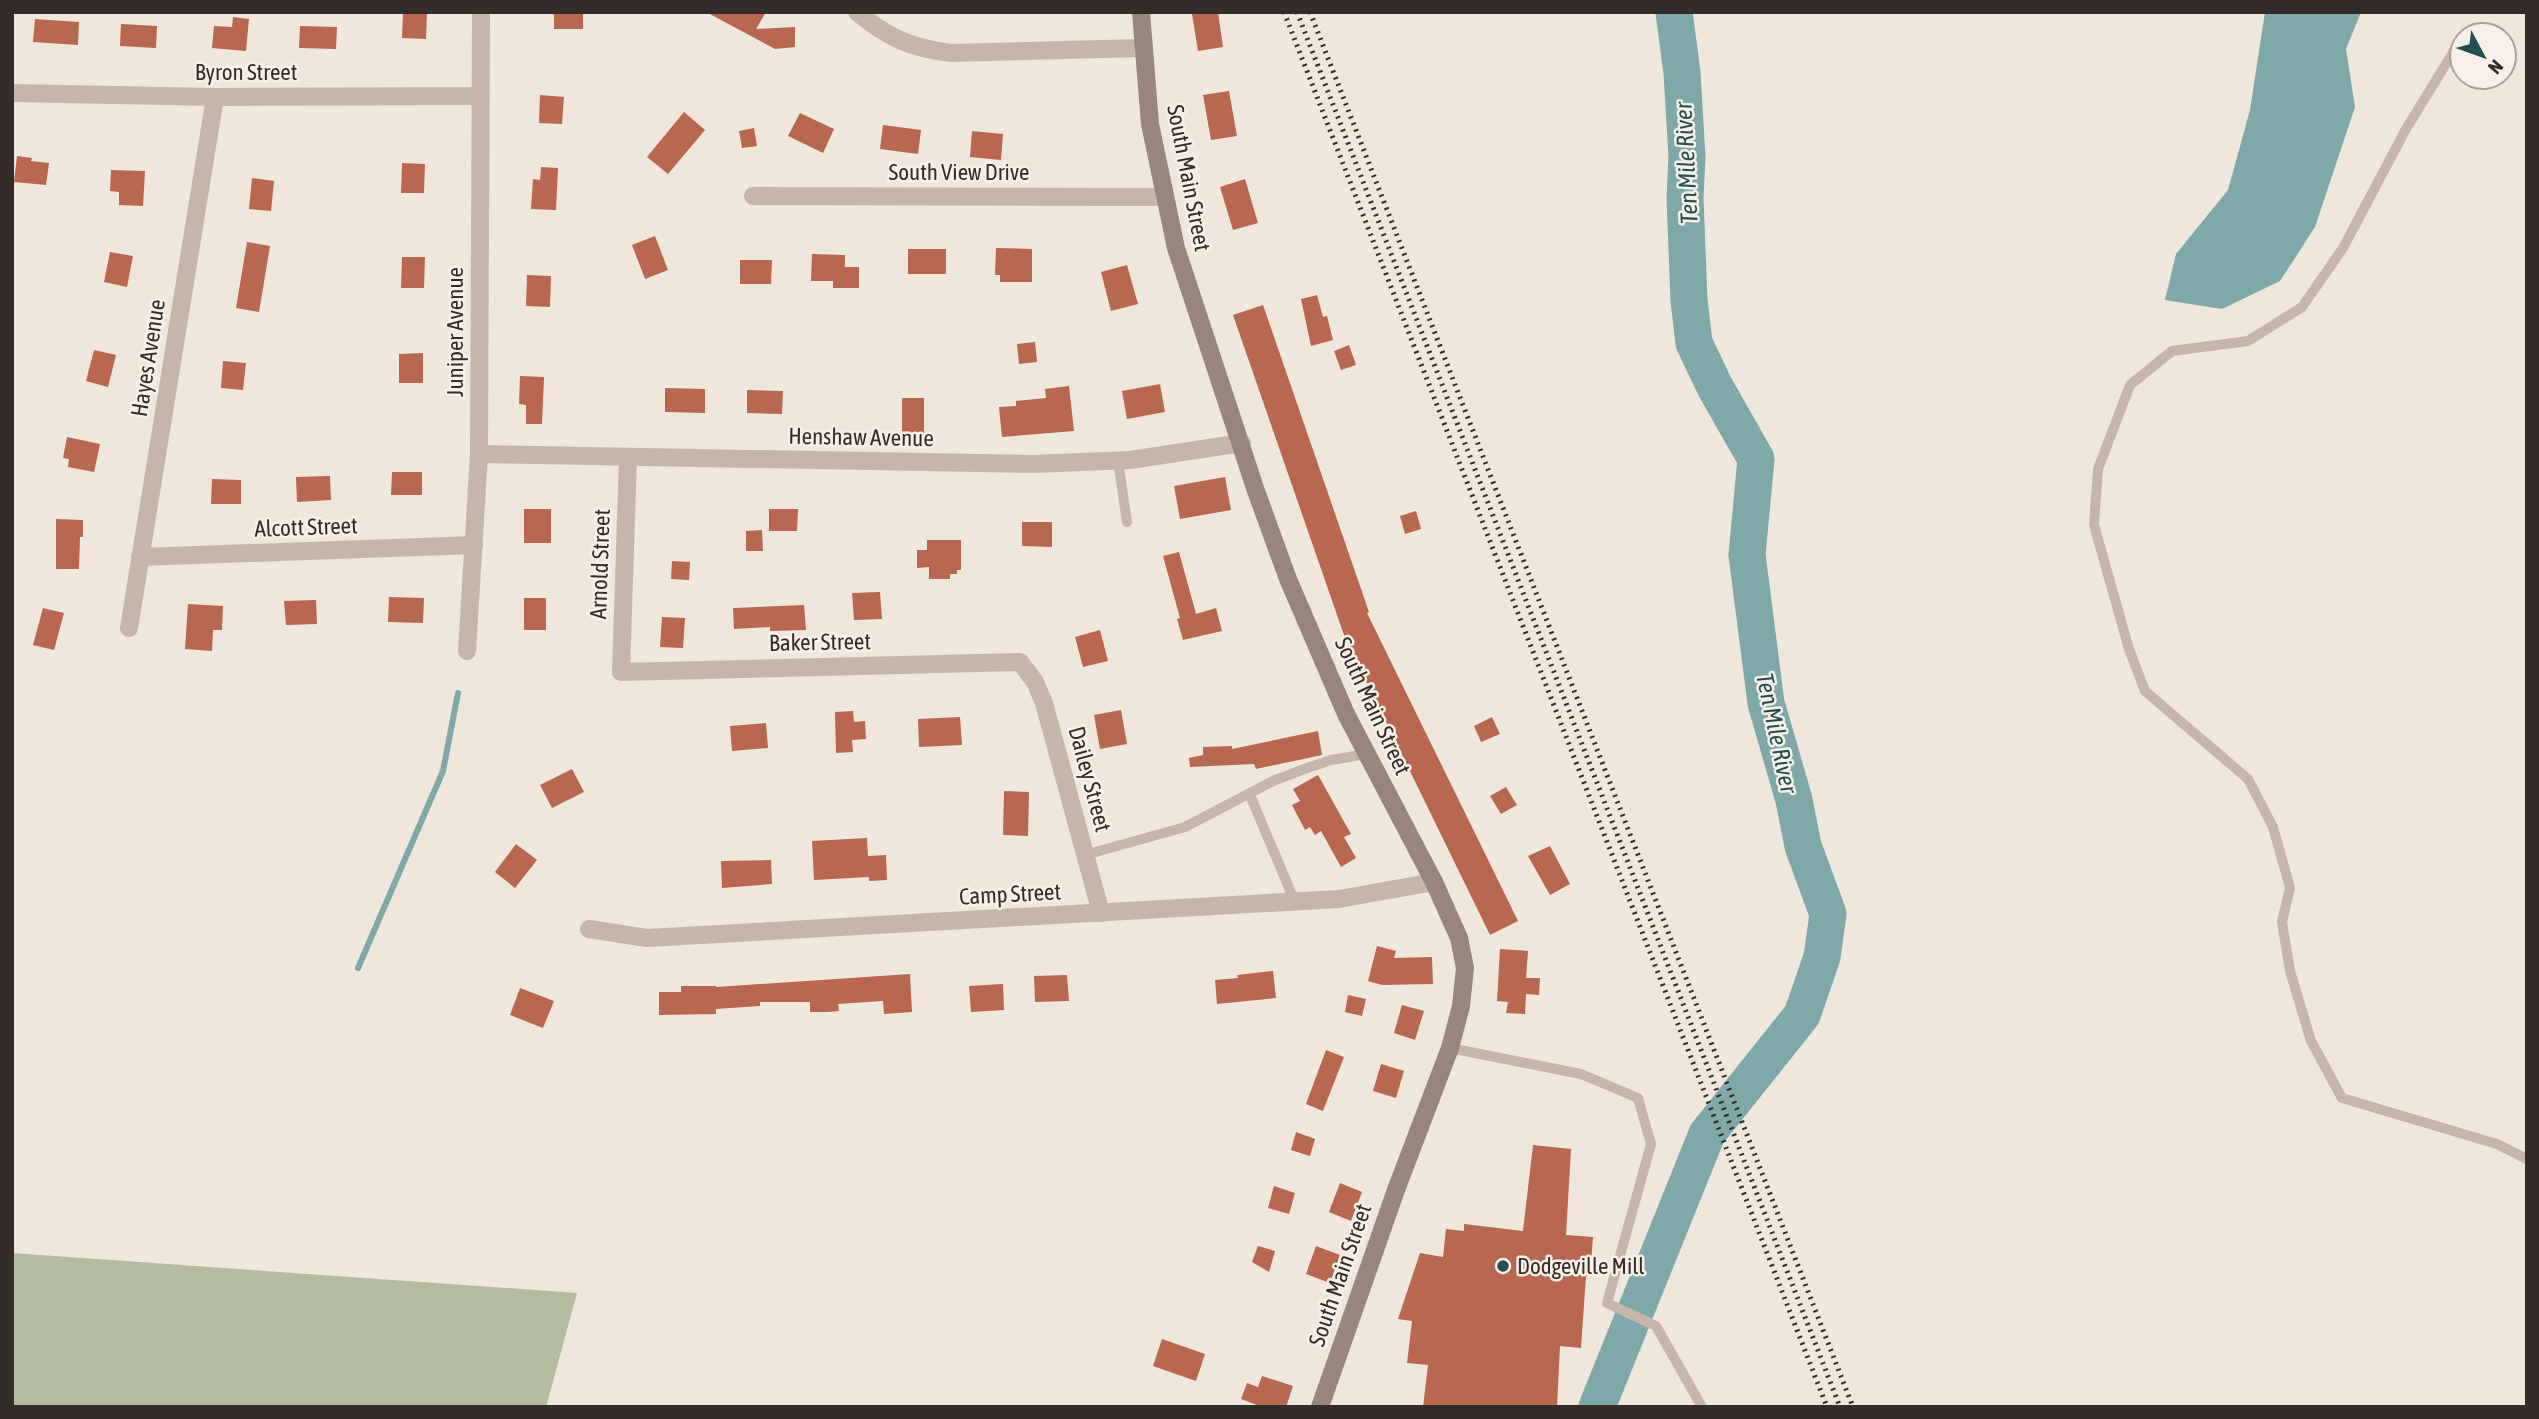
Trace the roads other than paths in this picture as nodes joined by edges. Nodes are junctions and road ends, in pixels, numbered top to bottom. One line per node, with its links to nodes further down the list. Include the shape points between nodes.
1 (481, 12): 7 (street, Juniper Avenue)
2 (857, 12): 4 (street, via 900,42 951,53)
3 (1141, 12): 4 (main road, South Main Street)
4 (1142, 48): 10 (main road, South Main Street, via 1150,124)
5 (2448, 61): 30 (lane, via 2343,248 2302,307 2248,341 2172,351 2130,385 2098,469 2094,525 2145,691 2248,779 2273,828 2290,888 2282,922 2290,971 2311,1041 2342,1098 2497,1144)
6 (12, 93): 8 (street, Byron Street)
7 (479, 96): 8 (street, Byron Street); 12 (street, Juniper Avenue)
8 (215, 97): 17 (street, Hayes Avenue)
9 (753, 196): 10 (street, South View Drive)
10 (1165, 197): 11 (main road, South Main Street, via 1176,248)
11 (1242, 443): 14 (street, Henshaw Avenue); 22 (main road, South Main Street, via 1289,579)
12 (479, 454): 13 (street, Henshaw Avenue); 16 (street, Juniper Avenue)
13 (628, 457): 14 (street, Henshaw Avenue, via 1033,464); 21 (street, Arnold Street)
14 (1118, 460): 15 (lane)
15 (1128, 522)
16 (474, 545): 17 (street, Alcott Street); 19 (street, Juniper Avenue)
17 (140, 557): 18 (street, Hayes Avenue)
18 (129, 628)
19 (467, 651)
20 (1020, 662): 21 (street, Baker Street); 24 (street, Dailey Street, via 1044,703)
21 (621, 672)
22 (1367, 754): 23 (lane, via 1307,768); 25 (main road, South Main Street)
23 (1250, 795): 24 (lane, via 1185,827); 26 (lane)
24 (1085, 855): 27 (street, Dailey Street)
25 (1434, 882): 26 (street, Camp Street); 29 (main road, South Main Street, via 1459,938 1465,968)
26 (1295, 902): 27 (street, Camp Street)
27 (1101, 913): 28 (street, Camp Street, via 647,939)
28 (589, 929)
29 (1450, 1048): 31 (main road, South Main Street); 32 (lane, via 1581,1074 1638,1098 1651,1144 1607,1303 1656,1326)
30 (2527, 1159)
31 (1320, 1407)
32 (1702, 1407)

